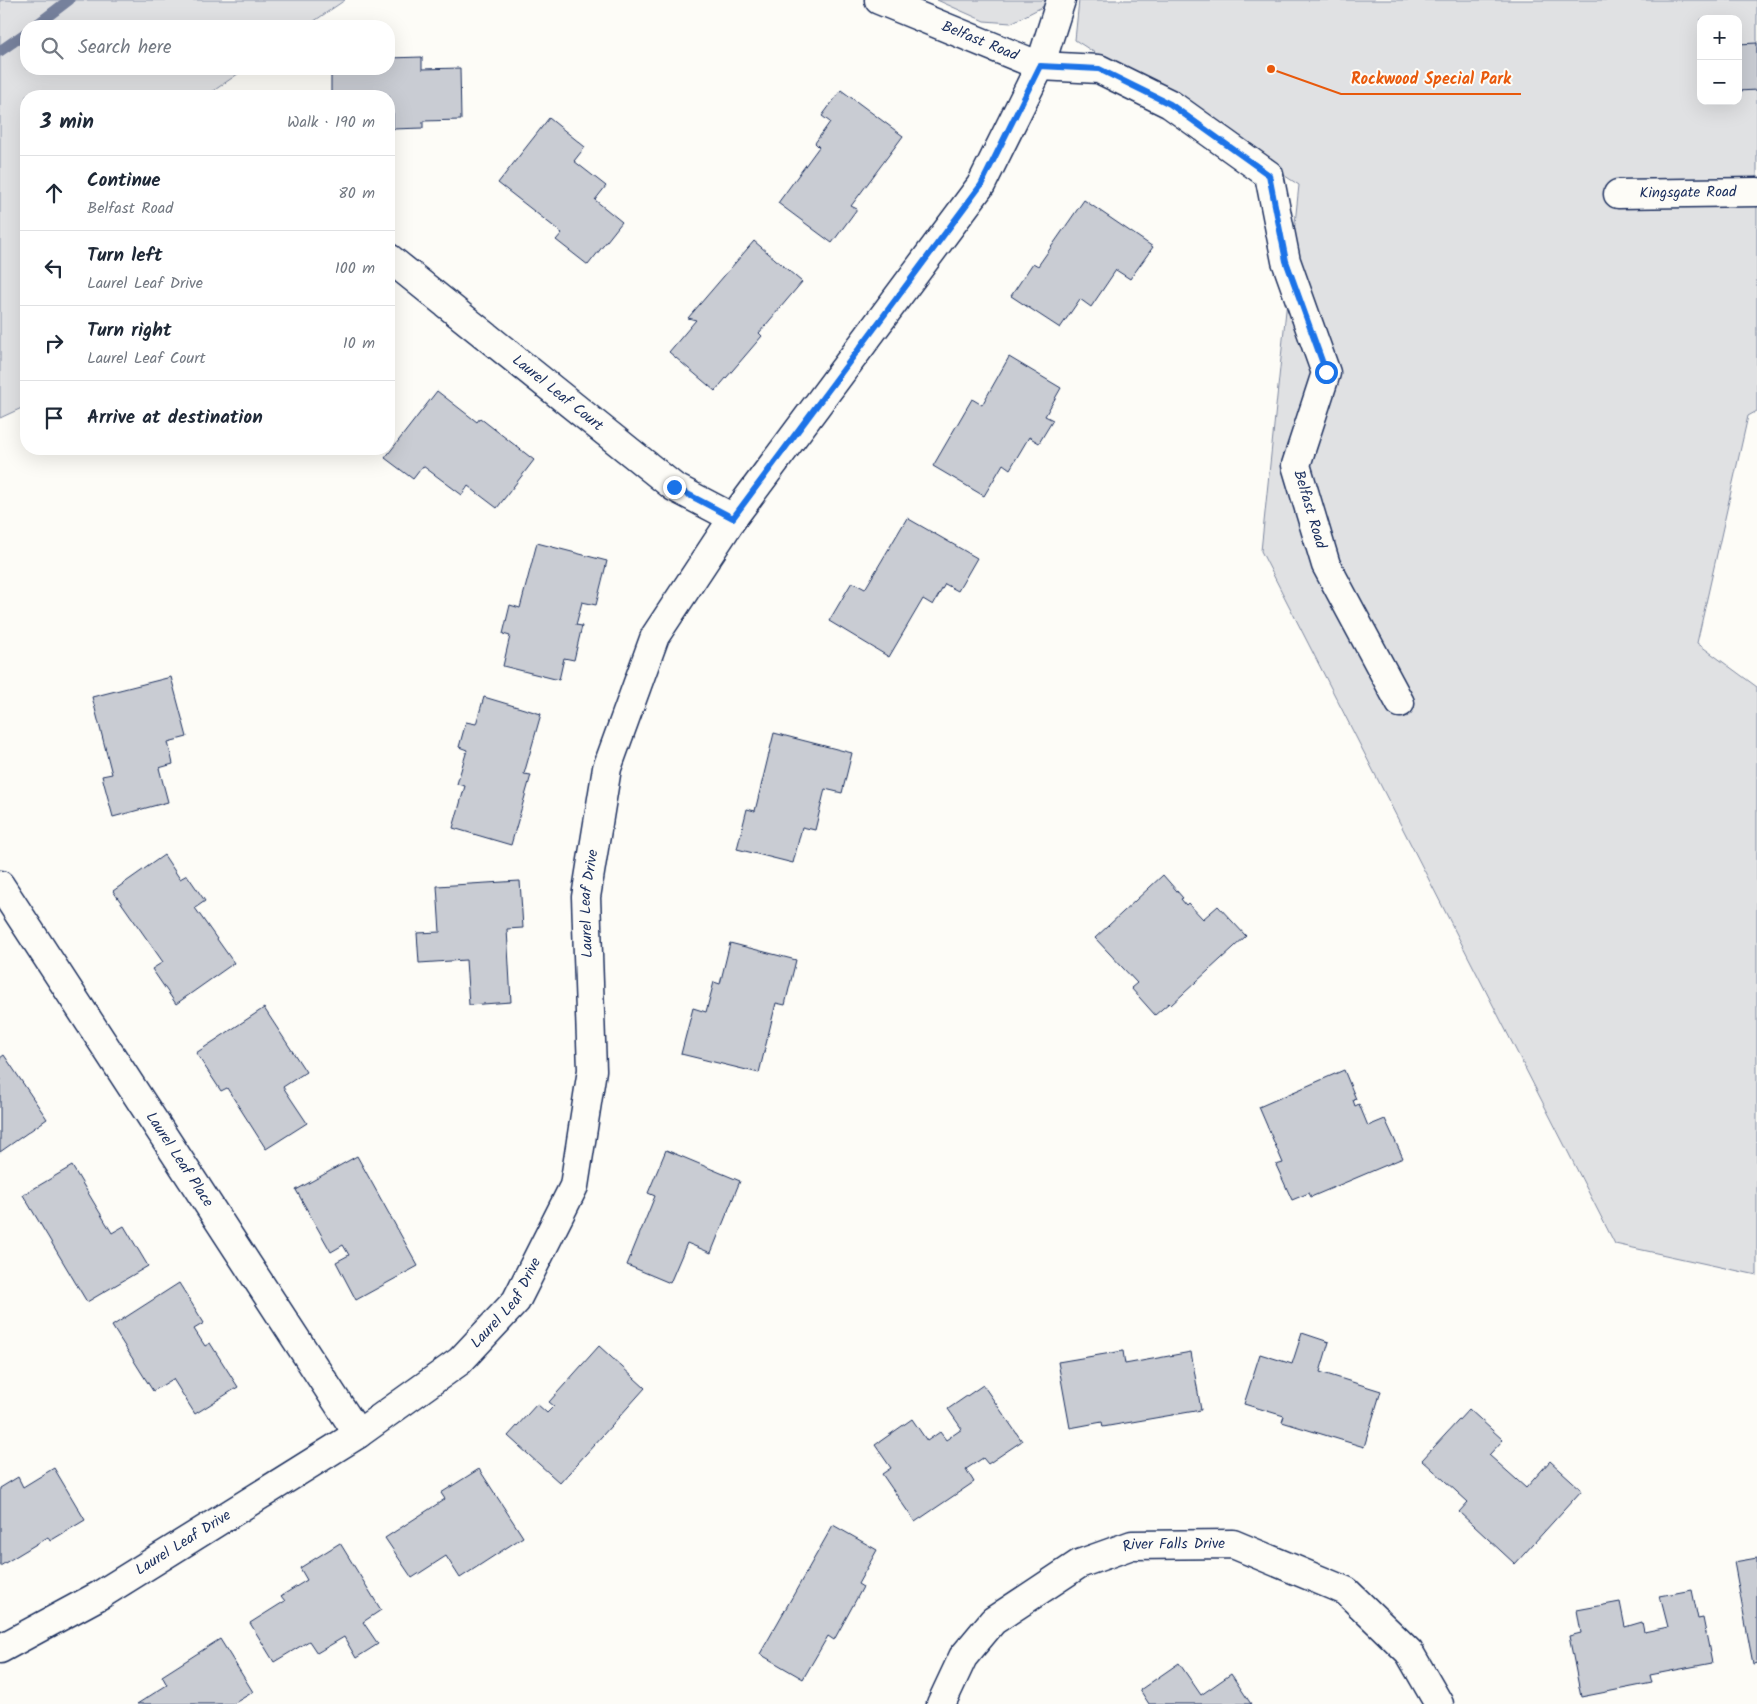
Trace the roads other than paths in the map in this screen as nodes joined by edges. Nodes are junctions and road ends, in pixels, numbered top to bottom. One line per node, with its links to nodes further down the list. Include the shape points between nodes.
1 (879, 0): 3 (street, Belfast Road)
2 (1061, 0): 3 (street, Laurel Leaf Drive)
3 (1040, 66): 7 (street, Laurel Leaf Drive, via 981,185); 8 (street, Belfast Road, via 1099,69 1170,104 1269,175 1286,261 1326,372 1296,465 1326,565)
4 (1757, 192): 5 (street, Kingsgate Road)
5 (1618, 194)
6 (395, 263): 7 (street, Laurel Leaf Court, via 674,487)
7 (733, 518): 10 (street, Laurel Leaf Drive, via 655,636 607,768 586,897 592,1070 574,1186 516,1301 460,1361)
8 (1400, 703)
9 (0, 885): 10 (street, Laurel Leaf Place)
10 (358, 1434): 11 (street, Laurel Leaf Drive, via 100,1595)
11 (0, 1649)
12 (941, 1704): 13 (street, River Falls Drive, via 963,1657 994,1621 1079,1564 1132,1545 1233,1544 1346,1591 1408,1652)
13 (1439, 1704)

